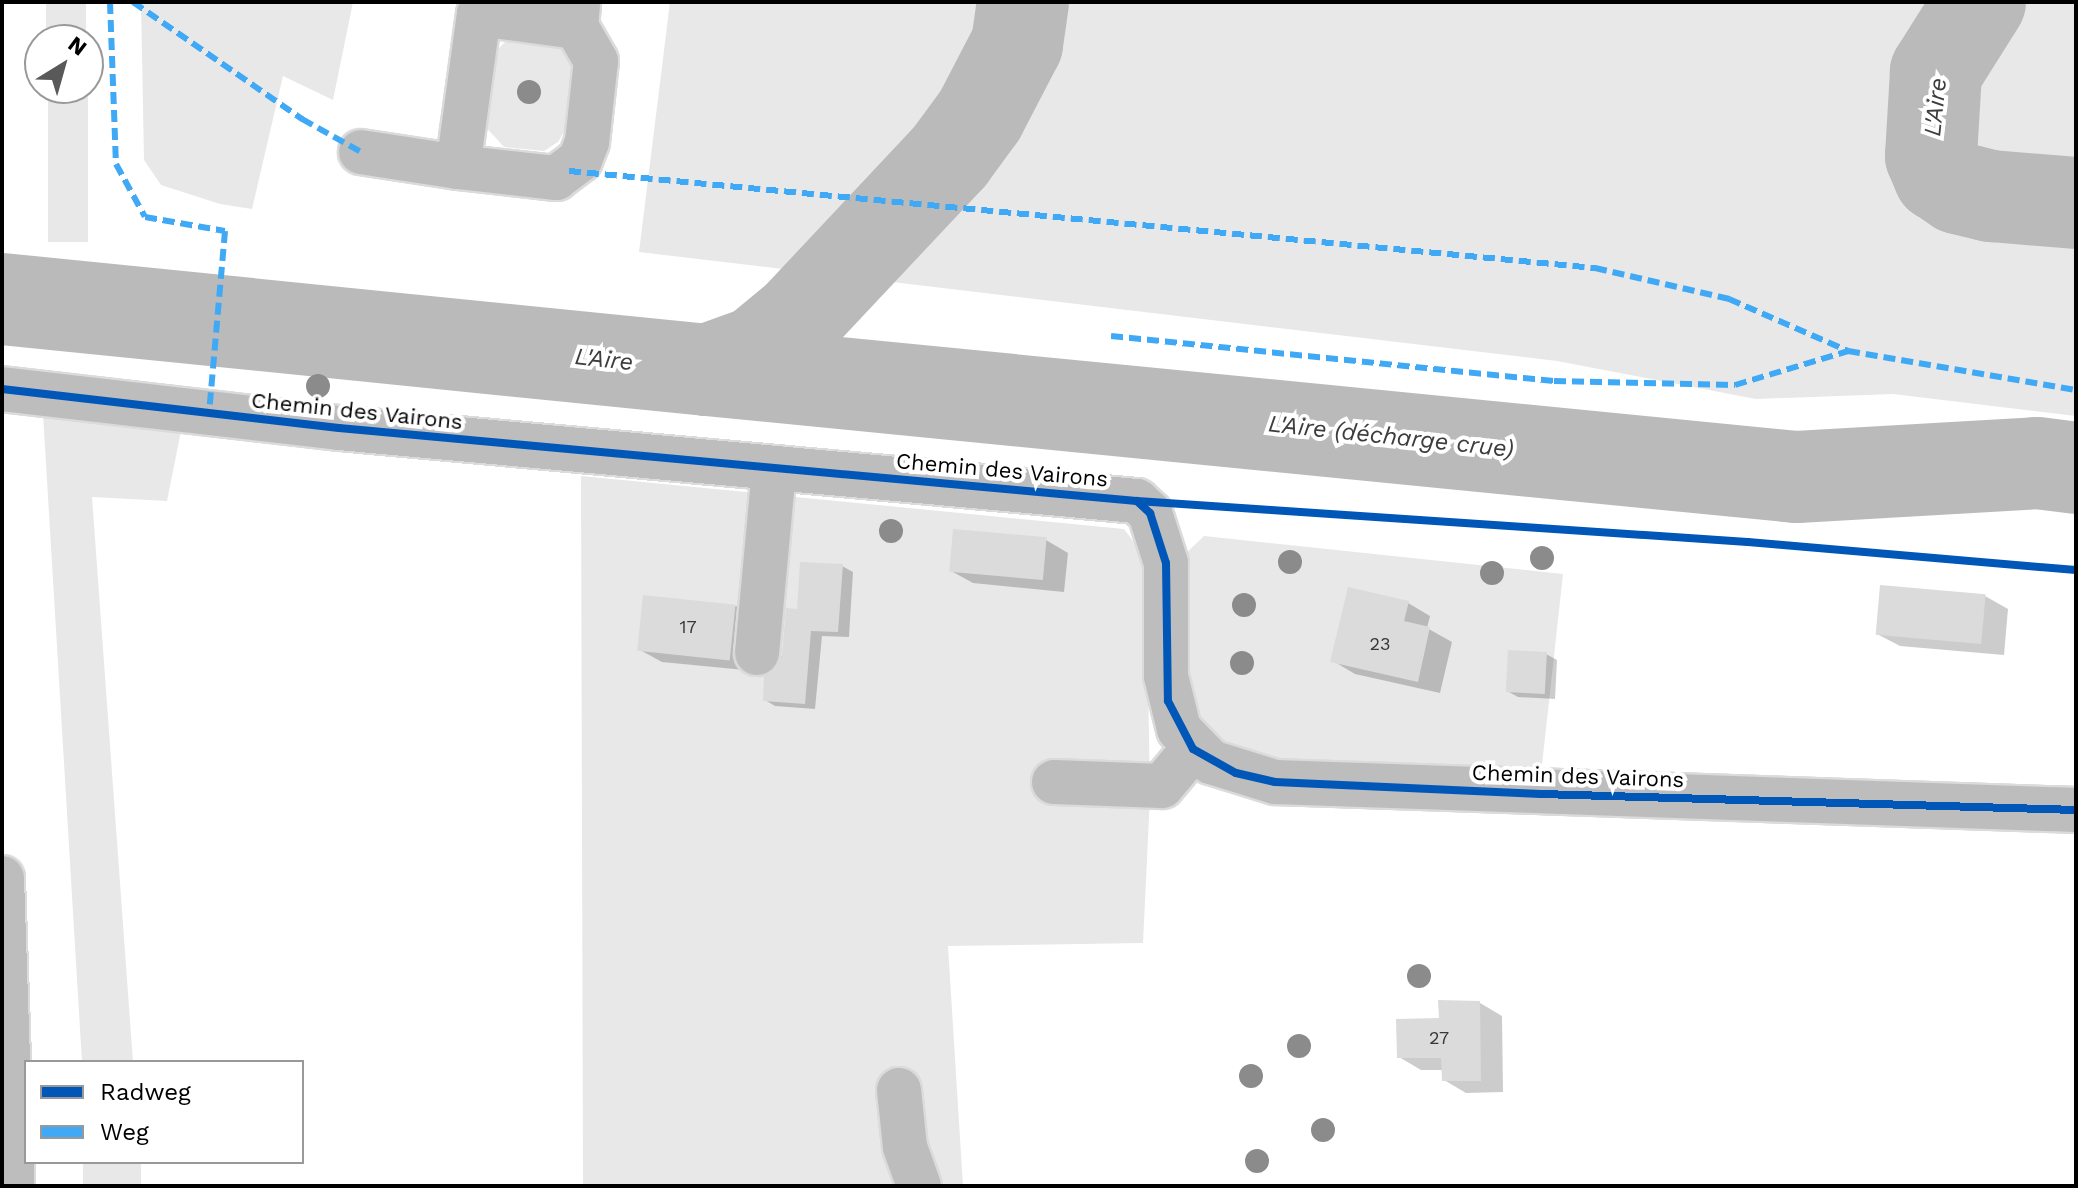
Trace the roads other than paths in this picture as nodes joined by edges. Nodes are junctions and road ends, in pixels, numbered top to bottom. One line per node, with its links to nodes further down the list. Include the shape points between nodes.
1 (480, 8): 2 (main road); 4 (main road)
2 (577, 14): 4 (main road, via 596,61 587,142 580,160 556,178)
3 (361, 152): 4 (main road)
4 (458, 167)
5 (2, 389): 6 (main road, Chemin des Vairons, via 209,415)
6 (774, 469): 7 (main road); 8 (main road, Chemin des Vairons, via 1137,501 1150,513 1166,563 1168,701)
7 (757, 653)
8 (1193, 749): 9 (main road, via 1162,786); 10 (main road, Chemin des Vairons, via 1236,773 1275,782)
9 (1054, 782)
10 (2076, 810)
11 (2, 878): 13 (main road)
12 (899, 1090): 14 (main road, via 905,1147)
13 (12, 1186)
14 (919, 1186)

